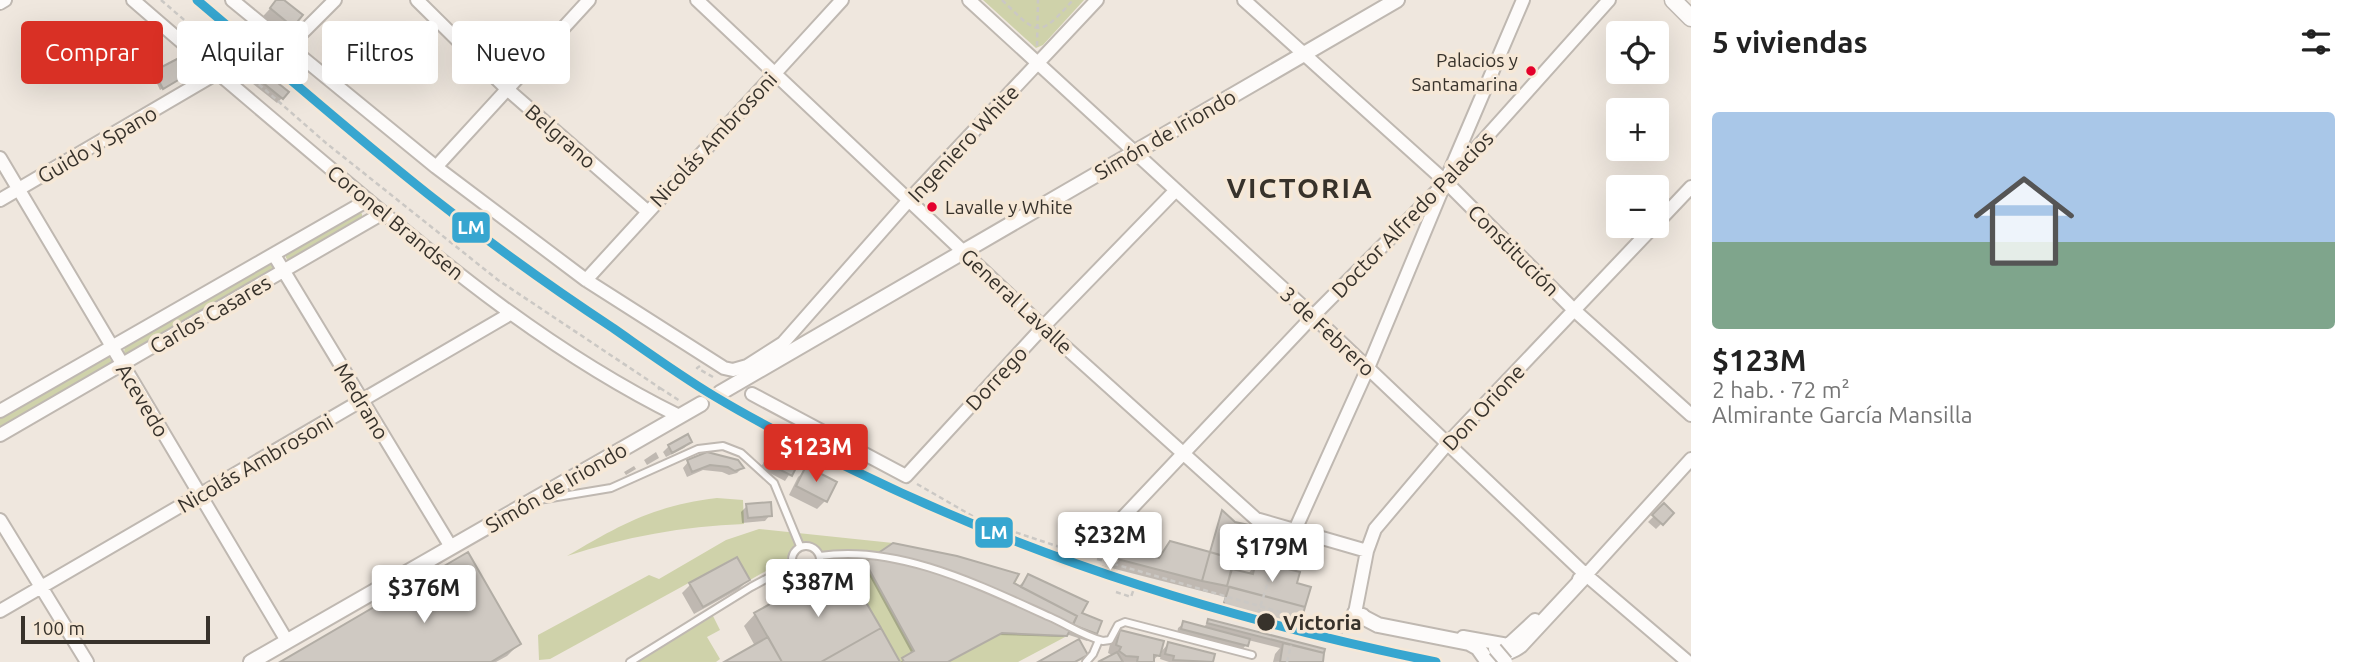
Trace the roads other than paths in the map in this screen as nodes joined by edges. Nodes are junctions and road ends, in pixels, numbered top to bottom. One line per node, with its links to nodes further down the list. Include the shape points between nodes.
1 (5, 0): 16 (street)
2 (133, 0): 20 (street, Coronel Brandsen)
3 (232, 0): 18 (street)
4 (335, 0): 19 (street, Guido y Spano)
5 (417, 0): 27 (street, Belgrano)
6 (589, 0): 27 (street)
7 (697, 0): 24 (street, General Lavalle)
8 (842, 0): 24 (street, Nicolás Ambrosoni)
9 (969, 0): 23 (street, 3 de Febrero)
10 (1097, 0): 23 (street, Ingeniero White)
11 (1244, 0): 21 (street, Constitución)
12 (1397, 0): 21 (street, Simón de Iriondo)
13 (1523, 0): 31 (street)
14 (1609, 0): 31 (street, Doctor Alfredo Palacios)
15 (1679, 2): 17 (main road)
16 (0, 3)
17 (1691, 18)
18 (257, 21)
19 (308, 28)
20 (177, 38)
21 (1305, 53): 28 (street, Simón de Iriondo); 31 (street, Constitución)
22 (308, 63): 30 (street)
23 (1037, 64): 28 (street, 3 de Febrero); 37 (street, Ingeniero White)
24 (775, 73): 37 (street, General Lavalle); 39 (street, Nicolás Ambrosoni)
25 (198, 84): 33 (street, Guido y Spano)
26 (230, 84): 36 (street, Coronel Brandsen)
27 (507, 89): 30 (street); 39 (street, Belgrano)
28 (1134, 152): 34 (street, 3 de Febrero); 42 (street, Simón de Iriondo)
29 (0, 158): 33 (street, Acevedo)
30 (436, 167): 45 (street)
31 (1446, 182): 46 (street, Constitución); 48 (street, Doctor Alfredo Palacios); 53 (street)
32 (1691, 187): 38 (street, Don Orione)
33 (19, 190): 35 (street, Guido y Spano); 50 (street, Acevedo)
34 (1176, 190): 48 (street, 3 de Febrero); 49 (street, Dorrego)
35 (0, 200)
36 (368, 200): 40 (street, Coronel Brandsen); 43 (street, Carlos Casares)
37 (909, 200): 42 (street, General Lavalle); 51 (street, Ingeniero White)
38 (1669, 210)
39 (647, 211): 45 (street, Nicolás Ambrosoni)
40 (383, 213): 44 (street, Carlos Casares); 47 (street, Coronel Brandsen)
41 (1643, 238): 46 (street, Don Orione)
42 (964, 252): 49 (street, General Lavalle); 51 (street, Simón de Iriondo)
43 (275, 255): 44 (street, Medrano); 50 (street, Carlos Casares)
44 (284, 270): 52 (street, Carlos Casares); 56 (street, Medrano)
45 (586, 280): 51 (street, Simón de Iriondo, via 719,373)
46 (1574, 310): 59 (street, Constitución); 62 (street, Don Orione)
47 (510, 314): 56 (street, Nicolás Ambrosoni); 60 (street, Coronel Brandsen)
48 (1313, 316): 53 (street, 3 de Febrero); 63 (street, Doctor Alfredo Palacios)
49 (1043, 327): 55 (street, Dorrego, via 906,477); 63 (street, General Lavalle)
50 (112, 348): 52 (street, Acevedo); 58 (street, Carlos Casares)
51 (786, 348): 54 (street)
52 (122, 365): 61 (street, Carlos Casares); 65 (street, Acevedo)
53 (1368, 368): 62 (street, 3 de Febrero); 68 (street)
54 (720, 393)
55 (752, 394)
56 (362, 402): 65 (street, Nicolás Ambrosoni); 70 (street, Medrano)
57 (695, 403): 60 (street, Simón de Iriondo)
58 (0, 411)
59 (1691, 415)
60 (679, 416): 66 (street, Simón de Iriondo)
61 (0, 435)
62 (1447, 444): 72 (street, Don Orione, via 1375,529); 75 (street, 3 de Febrero)
63 (1182, 454): 68 (street, General Lavalle, via 1256,519); 71 (street, Doctor Alfredo Palacios)
64 (1691, 459): 75 (street)
65 (198, 495): 76 (street, Nicolás Ambrosoni); 80 (street, Acevedo)
66 (532, 500): 69 (lane, via 611,488 690,452 723,446 741,453 774,483); 70 (street, Simón de Iriondo)
67 (0, 520): 76 (street)
68 (1294, 530): 68 (lane, via 1275,547 1282,559 1296,556); 72 (street, General Lavalle)
69 (800, 546): 73 (lane, via 814,548); 74 (lane, via 793,552)
70 (451, 547): 80 (street, Simón de Iriondo)
71 (1091, 551)
72 (1367, 551): 78 (street, Don Orione)
73 (820, 556): 74 (lane, via 812,572 799,572); 79 (lane, via 856,553 929,568 975,583)
74 (792, 565): 85 (lane)
75 (1586, 575): 81 (street, via 1517,649); 87 (street, via 1579,593); 88 (street, 3 de Febrero)
76 (41, 587): 77 (street, Nicolás Ambrosoni); 83 (street)
77 (0, 611)
78 (1355, 613): 81 (street, via 1378,625 1469,643)
79 (1100, 640): 82 (lane, via 1110,640 1118,625 1129,622); 86 (lane)
80 (287, 641): 84 (street, Simón de Iriondo)
81 (1491, 654): 87 (street, bridge)
82 (1252, 655)
83 (87, 662)
84 (251, 662)
85 (630, 662)
86 (1086, 662)
87 (1508, 662)
88 (1688, 662)

